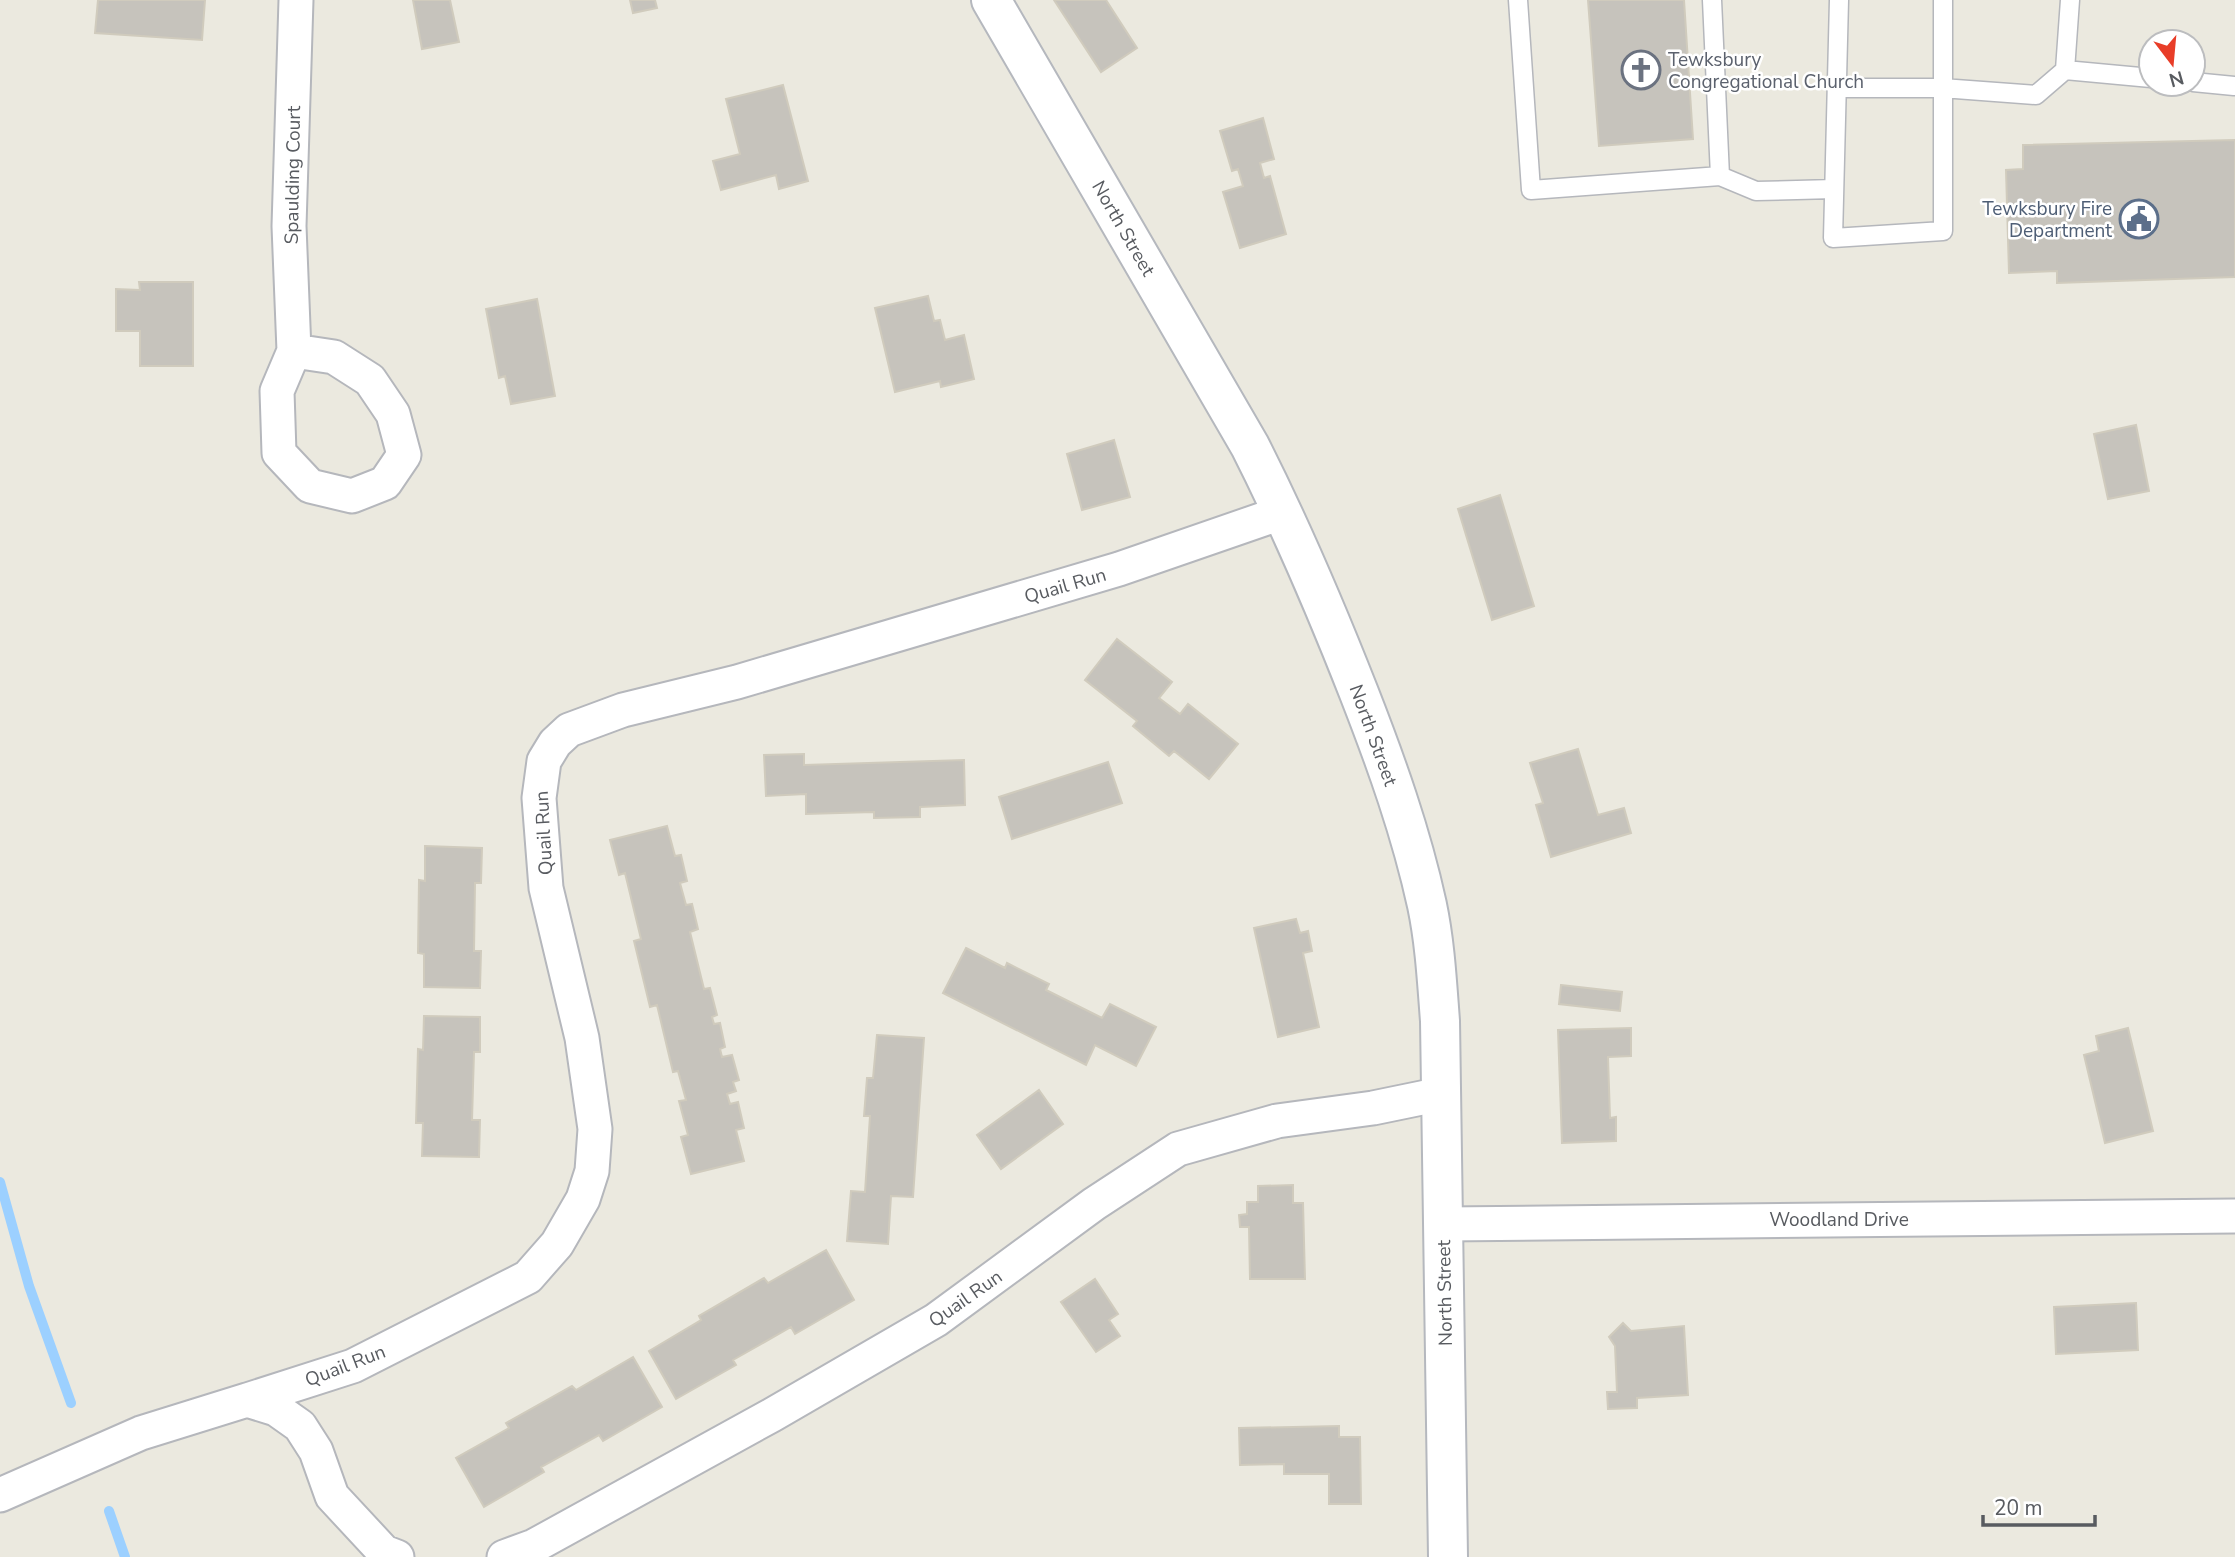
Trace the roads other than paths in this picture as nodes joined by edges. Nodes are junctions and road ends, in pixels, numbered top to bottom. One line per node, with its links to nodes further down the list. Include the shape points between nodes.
1 (296, 0): 16 (street, Spaulding Court, via 289,226)
2 (991, 0): 17 (main road, North Street)
3 (1518, 0): 14 (lane, via 1531,190)
4 (1712, 0): 14 (lane)
5 (1839, 0): 12 (lane)
6 (1942, 0): 13 (lane)
7 (2070, 0): 8 (lane)
8 (2065, 70): 9 (lane); 13 (lane, via 2036,95)
9 (2137, 77)
10 (2207, 83): 11 (lane)
11 (2234, 86)
12 (1836, 88): 13 (lane); 15 (lane)
13 (1942, 88): 15 (lane, via 1943,231 1833,238)
14 (1720, 176): 15 (lane, via 1756,191)
15 (1834, 189)
16 (294, 351): 16 (street, Spaulding Court, via 277,391 279,453 310,486 352,496 385,483 404,455 393,414 370,380 334,357)
17 (1284, 512): 18 (main road, North Street, via 1377,739 1409,838 1435,954); 21 (street, Quail Run, via 1119,569 737,682 624,710 569,730 544,761 539,798 546,888 582,1038 595,1129 592,1171 583,1199 557,1244 528,1277 353,1366)
18 (1441, 1094): 20 (main road, North Street); 24 (street, Quail Run, via 1277,1121 1178,1149 1094,1204 936,1320 534,1546)
19 (2235, 1216): 20 (street, Woodland Drive)
20 (1444, 1224): 25 (main road, North Street)
21 (247, 1400): 22 (street, Quail Run, via 141,1433); 23 (street, via 276,1409 300,1426 316,1451 332,1496 384,1552)
22 (0, 1495)
23 (397, 1557)
24 (504, 1557)
25 (1448, 1557)

